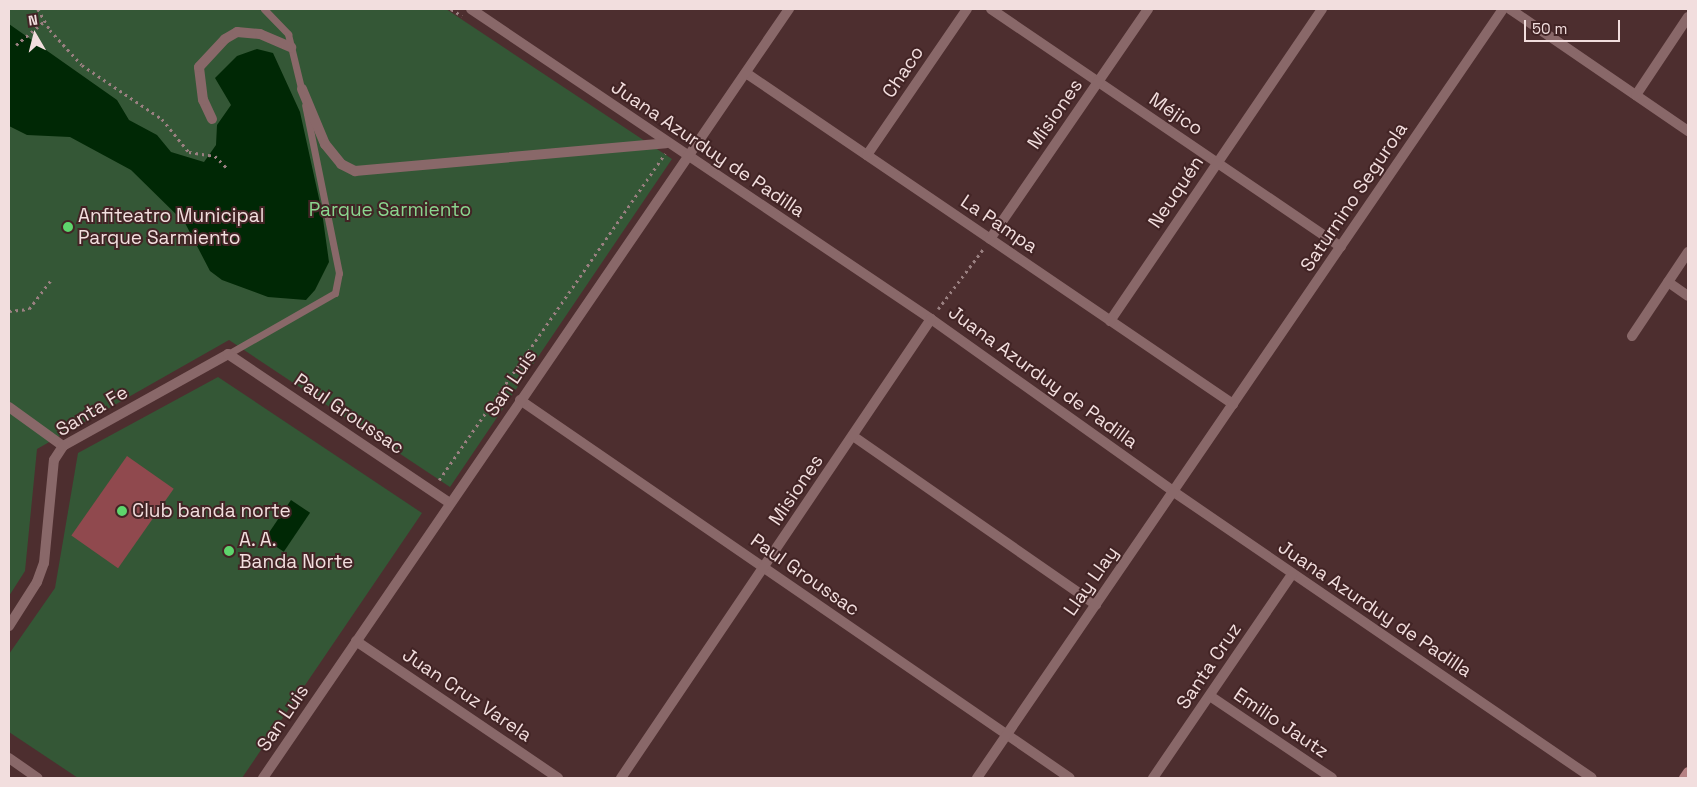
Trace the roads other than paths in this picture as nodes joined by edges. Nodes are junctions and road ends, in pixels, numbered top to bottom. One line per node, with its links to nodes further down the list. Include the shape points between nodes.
1 (264, 9): 11 (lane, via 279,22)
2 (471, 9): 18 (street, Juana Azurduy de Padilla)
3 (788, 9): 12 (street, San Luis)
4 (967, 9): 19 (street, Chaco)
5 (991, 9): 13 (street, Méjico)
6 (1148, 9): 13 (street, Misiones)
7 (1322, 9): 21 (street, Neuquén)
8 (1503, 9): 23 (street, Saturnino Segurola)
9 (1510, 9): 15 (street)
10 (1688, 17): 15 (street)
11 (291, 47): 14 (lane); 16 (street, via 260,34 237,32 225,39 199,67 203,100)
12 (746, 73): 19 (street, La Pampa); 20 (street, San Luis)
13 (1099, 82): 21 (street, Méjico); 22 (street, Misiones)
14 (302, 89): 18 (street, via 325,144 340,164 354,171); 30 (lane, via 339,273 335,293)
15 (1636, 95): 17 (street)
16 (212, 119)
17 (1688, 130)
18 (666, 143): 20 (street, Juana Azurduy de Padilla)
19 (867, 155): 22 (street, La Pampa)
20 (686, 157): 27 (street, Juana Azurduy de Padilla); 31 (street, San Luis)
21 (1217, 163): 23 (street, Méjico); 28 (street, Neuquén)
22 (990, 239): 28 (street, La Pampa)
23 (1341, 247): 32 (street, Saturnino Segurola)
24 (1688, 252): 25 (street)
25 (1668, 282): 26 (street); 29 (street)
26 (1688, 296)
27 (931, 319): 34 (street, Misiones); 36 (street, Juana Azurduy de Padilla)
28 (1110, 321): 32 (street, La Pampa)
29 (1632, 336)
30 (228, 354): 35 (street, Santa Fe); 37 (street, Paul Groussac)
31 (520, 400): 37 (street, San Luis); 38 (street, Paul Groussac)
32 (1233, 404): 36 (street, Llay Llay)
33 (9, 407): 35 (street)
34 (853, 436): 38 (street, Misiones); 40 (street)
35 (63, 446): 41 (street, Santa Fe, via 54,460 44,563 37,582)
36 (1174, 492): 39 (street, Juana Azurduy de Padilla); 40 (street, Llay Llay)
37 (450, 503): 42 (street, San Luis)
38 (765, 568): 44 (street, Paul Groussac); 50 (street, Misiones)
39 (1292, 574): 43 (street, Santa Cruz); 55 (street, Juana Azurduy de Padilla)
40 (1096, 605): 44 (street, Llay Llay)
41 (9, 626)
42 (356, 641): 48 (street, San Luis); 49 (street, Juan Cruz Varela)
43 (1210, 696): 53 (street, Santa Cruz); 54 (street, Emilio Jautz)
44 (1007, 735): 51 (street, Llay Llay); 52 (street, Paul Groussac)
45 (9, 758): 47 (street)
46 (1688, 772): 56 (main road)
47 (38, 778)
48 (263, 778)
49 (558, 778)
50 (621, 778)
51 (977, 778)
52 (1070, 778)
53 (1153, 778)
54 (1332, 778)
55 (1592, 778)
56 (1684, 778)

